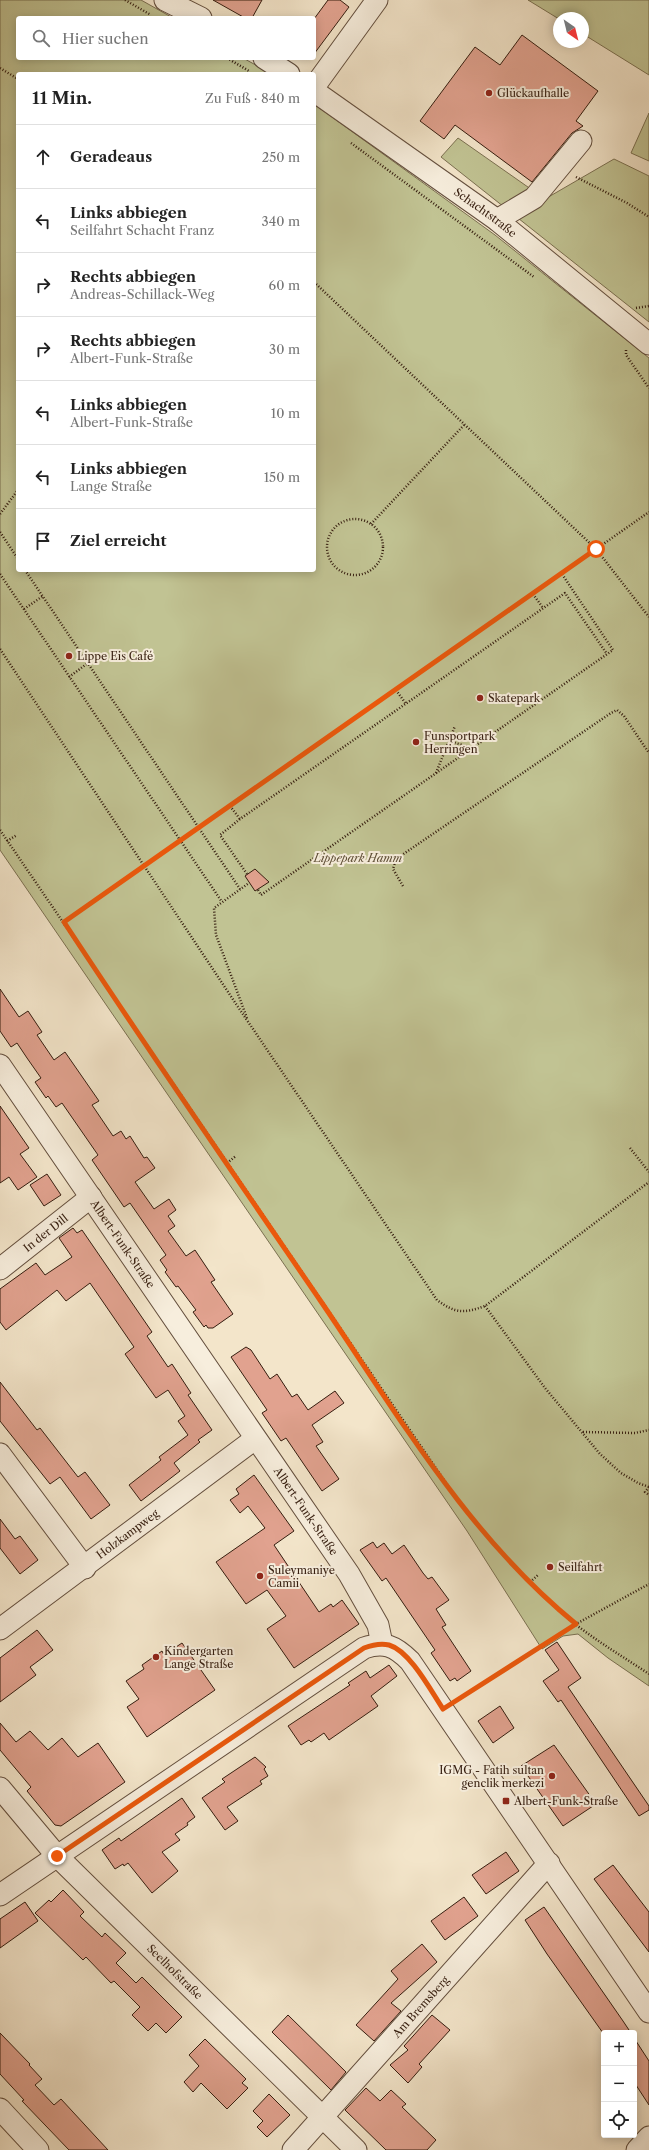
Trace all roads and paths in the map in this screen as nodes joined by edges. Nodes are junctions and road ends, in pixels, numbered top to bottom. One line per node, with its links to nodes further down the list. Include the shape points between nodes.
1 (125, 0): 4 (path)
2 (165, 0): 5 (street)
3 (377, 0): 12 (street)
4 (153, 16)
5 (197, 16)
6 (230, 60): 9 (path)
7 (267, 60): 10 (street)
8 (0, 68): 11 (path)
9 (251, 72)
10 (286, 72)
11 (16, 78)
12 (316, 83)
13 (316, 92): 18 (street, Schachtstraße)
14 (349, 141): 19 (path)
15 (581, 141): 16 (street)
16 (556, 170): 17 (path, via 577,177); 18 (street, via 534,198)
17 (649, 217)
18 (497, 220): 21 (street, Schachtstraße)
19 (538, 279)
20 (316, 284): 23 (path)
21 (640, 347): 22 (path, via 626,345 626,355)
22 (649, 388)
23 (464, 425): 27 (path); 29 (path)
24 (16, 493): 26 (path)
25 (649, 512): 29 (path)
26 (0, 514)
27 (370, 524): 27 (path, via 348,520 338,525 331,533 327,544 328,555 333,565 342,572 353,576 364,574 375,568 381,558 384,549 382,539)
28 (0, 532): 30 (path)
29 (596, 549): 33 (path); 38 (path)
30 (16, 556)
31 (26, 572): 35 (path)
32 (0, 574): 37 (path)
33 (562, 574): 34 (path); 40 (path, via 613,650)
34 (533, 594): 36 (path); 43 (path)
35 (43, 596): 37 (path); 41 (path)
36 (543, 608): 40 (path, via 565,593); 44 (path)
37 (24, 610): 42 (path)
38 (649, 617)
39 (0, 649): 57 (path)
40 (607, 654): 47 (path)
41 (88, 663): 42 (path); 52 (path)
42 (69, 677): 56 (path)
43 (396, 690): 44 (path); 50 (path)
44 (406, 704): 51 (path)
45 (455, 726): 46 (path)
46 (449, 741): 47 (path); 49 (path)
47 (472, 748): 49 (path)
48 (649, 753): 60 (path, via 624,716 617,710 611,713 396,860 393,869)
49 (436, 774): 62 (path, via 262,895)
50 (230, 806): 51 (path); 52 (path)
51 (240, 819): 58 (path, via 220,835)
52 (198, 828): 56 (path); 61 (path)
53 (0, 830): 55 (path)
54 (17, 835): 55 (path)
55 (7, 841): 64 (path)
56 (179, 841): 57 (path); 63 (path)
57 (143, 866): 64 (path); 65 (path)
58 (247, 874)
59 (249, 883): 61 (path)
60 (403, 886)
61 (240, 889): 63 (path)
62 (258, 890)
63 (222, 902): 65 (path, via 214,908 216,935)
64 (64, 922): 69 (path)
65 (249, 1022): 74 (path, via 437,1300 459,1312)
66 (0, 1065): 72 (street, Albert-Funk-Straße)
67 (630, 1148): 70 (path)
68 (236, 1156): 69 (path)
69 (227, 1163): 83 (path, via 436,1470 494,1544)
70 (649, 1172)
71 (649, 1182): 74 (path)
72 (91, 1197): 73 (street, In der Dill); 77 (street, Albert-Funk-Straße)
73 (0, 1269)
74 (485, 1306): 76 (path, via 545,1388)
75 (649, 1430): 76 (path, via 635,1433)
76 (583, 1432): 79 (path, via 600,1454 621,1473)
77 (255, 1439): 81 (street, Holzkampweg); 87 (street, Albert-Funk-Straße, via 349,1574 378,1625)
78 (0, 1454): 81 (street)
79 (649, 1487): 80 (path, via 645,1492)
80 (649, 1495)
81 (85, 1568): 86 (street, Holzkampweg)
82 (538, 1575): 83 (path)
83 (530, 1582): 85 (path, via 553,1606)
84 (649, 1584): 85 (path)
85 (576, 1624): 88 (path); 89 (path)
86 (0, 1629)
87 (382, 1644): 89 (street, via 396,1649 406,1657); 91 (street, via 364,1648)
88 (649, 1674)
89 (443, 1709): 92 (street)
90 (0, 1788): 91 (street, Seelhofstraße)
91 (57, 1856): 93 (street); 96 (street, Seelhofstraße)
92 (549, 1863): 94 (street); 96 (street, Am Bremsberg)
93 (0, 1895)
94 (649, 2012)
95 (0, 2109): 98 (street)
96 (322, 2117): 99 (street, Am Bremsberg); 100 (street, Seelhofstraße)
97 (649, 2137): 101 (street)
98 (38, 2150)
99 (293, 2150)
100 (356, 2150)
101 (637, 2150)

